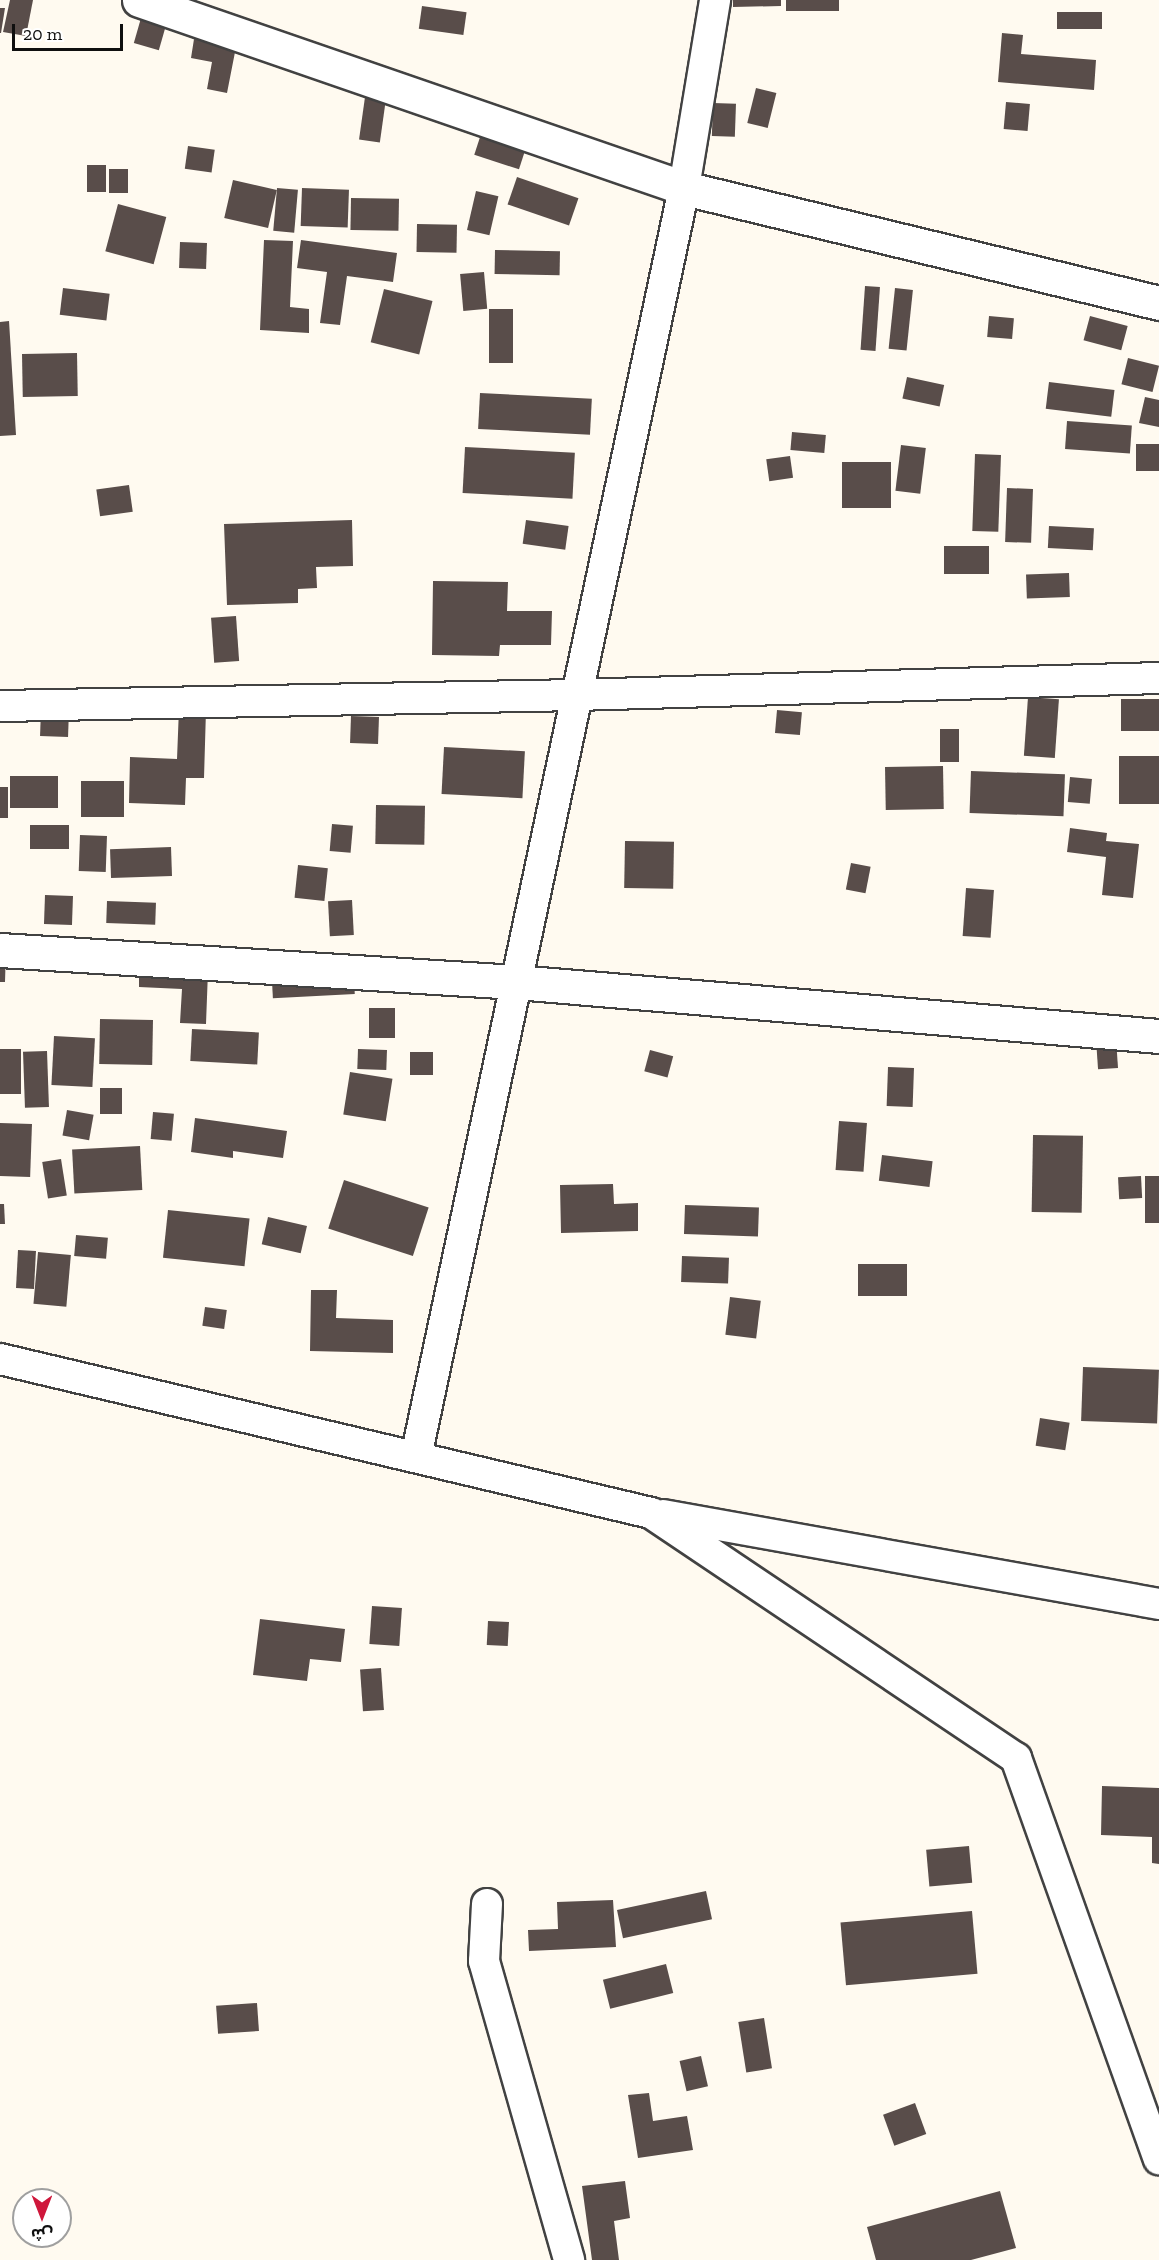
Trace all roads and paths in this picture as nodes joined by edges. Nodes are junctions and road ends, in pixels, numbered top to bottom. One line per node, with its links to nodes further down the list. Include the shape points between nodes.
1 (139, 0): 3 (street)
2 (715, 0): 3 (street)
3 (684, 188): 4 (street); 6 (street)
4 (1159, 303)
5 (1159, 678): 6 (street)
6 (576, 695): 7 (street); 9 (street)
7 (0, 705)
8 (0, 950): 9 (street)
9 (516, 982): 10 (street); 12 (street)
10 (1159, 1036)
11 (0, 1359): 12 (street)
12 (416, 1457): 13 (street)
13 (651, 1513): 14 (street); 16 (street, via 1016,1758)
14 (1159, 1604)
15 (487, 1904): 17 (street, via 484,1961)
16 (1159, 2159)
17 (569, 2260)

